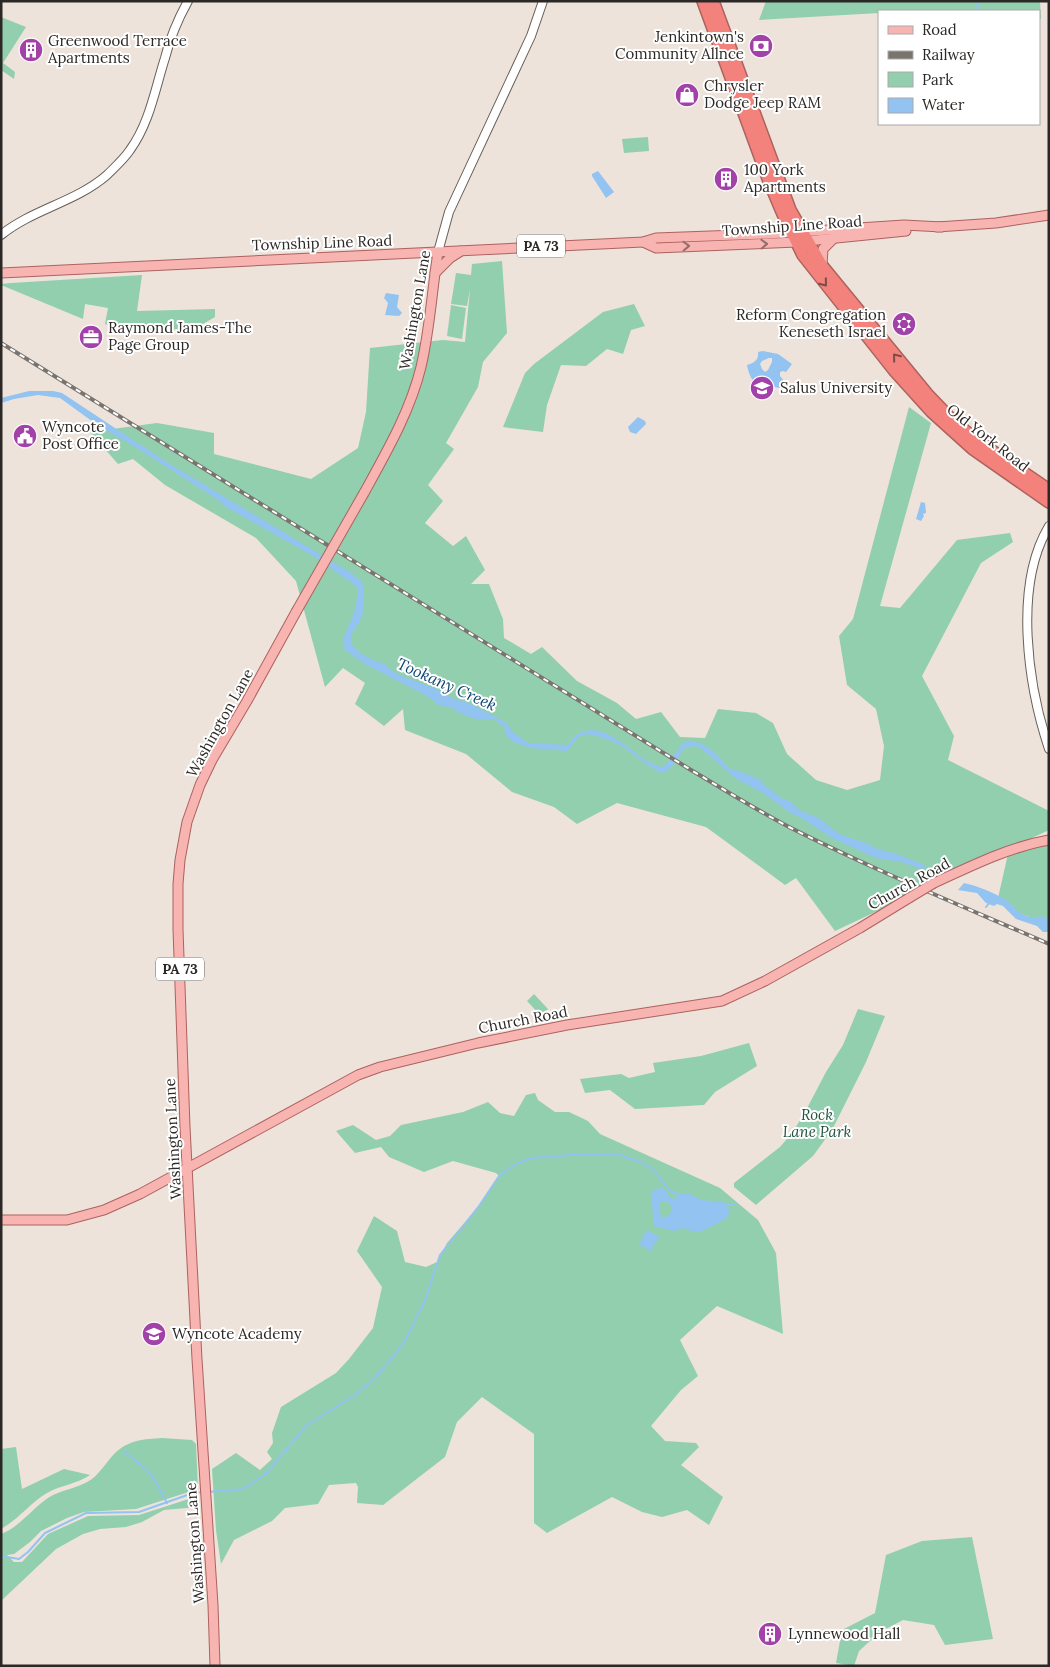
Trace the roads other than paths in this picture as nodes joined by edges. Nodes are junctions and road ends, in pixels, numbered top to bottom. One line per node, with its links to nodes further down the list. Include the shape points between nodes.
1 (188, 1): 8 (street, via 179,17 145,124 130,151 86,190 20,221)
2 (543, 1): 12 (street, Washington Lane, via 531,36 450,212)
3 (703, 1): 5 (highway, Old York Road)
4 (713, 1): 5 (highway, Old York Road)
5 (718, 28): 9 (highway, Old York Road)
6 (1049, 215): 7 (main road, Township Line Road / PA 73)
7 (942, 227): 9 (main road, Township Line Road / PA 73, via 904,225); 10 (main road, Township Line Road / PA 73)
8 (1, 235)
9 (799, 237): 10 (main road, Township Line Road / PA 73); 11 (main road, Township Line Road / PA 73, via 656,248 644,242); 13 (highway, Old York Road); 17 (highway, Old York Road, one-way to 17, via 813,270 932,412 973,449)
10 (834, 238): 13 (main road, via 823,249)
11 (462, 250): 12 (main road, Township Line Road / PA 73); 15 (main road)
12 (438, 252): 14 (main road, Township Line Road); 15 (main road, Washington Lane / PA 73)
13 (822, 266): 16 (highway, Old York Road, one-way to 13, via 976,440 951,418 927,394)
14 (1, 273)
15 (435, 274): 21 (main road, Washington Lane / PA 73, bridge, via 418,376 407,409 364,493 212,760 185,832 178,884)
16 (1049, 490)
17 (1049, 502)
18 (1049, 526): 19 (street, via 1035,556 1027,620 1034,696)
19 (1049, 749)
20 (1049, 840): 21 (main road, Church Road, bridge, via 970,866 934,883 766,981 722,1001 558,1027 369,1070)
21 (188, 1167): 22 (main road, Church Road, via 104,1210 67,1220); 23 (main road, Washington Lane)
22 (1, 1220)
23 (215, 1666)

